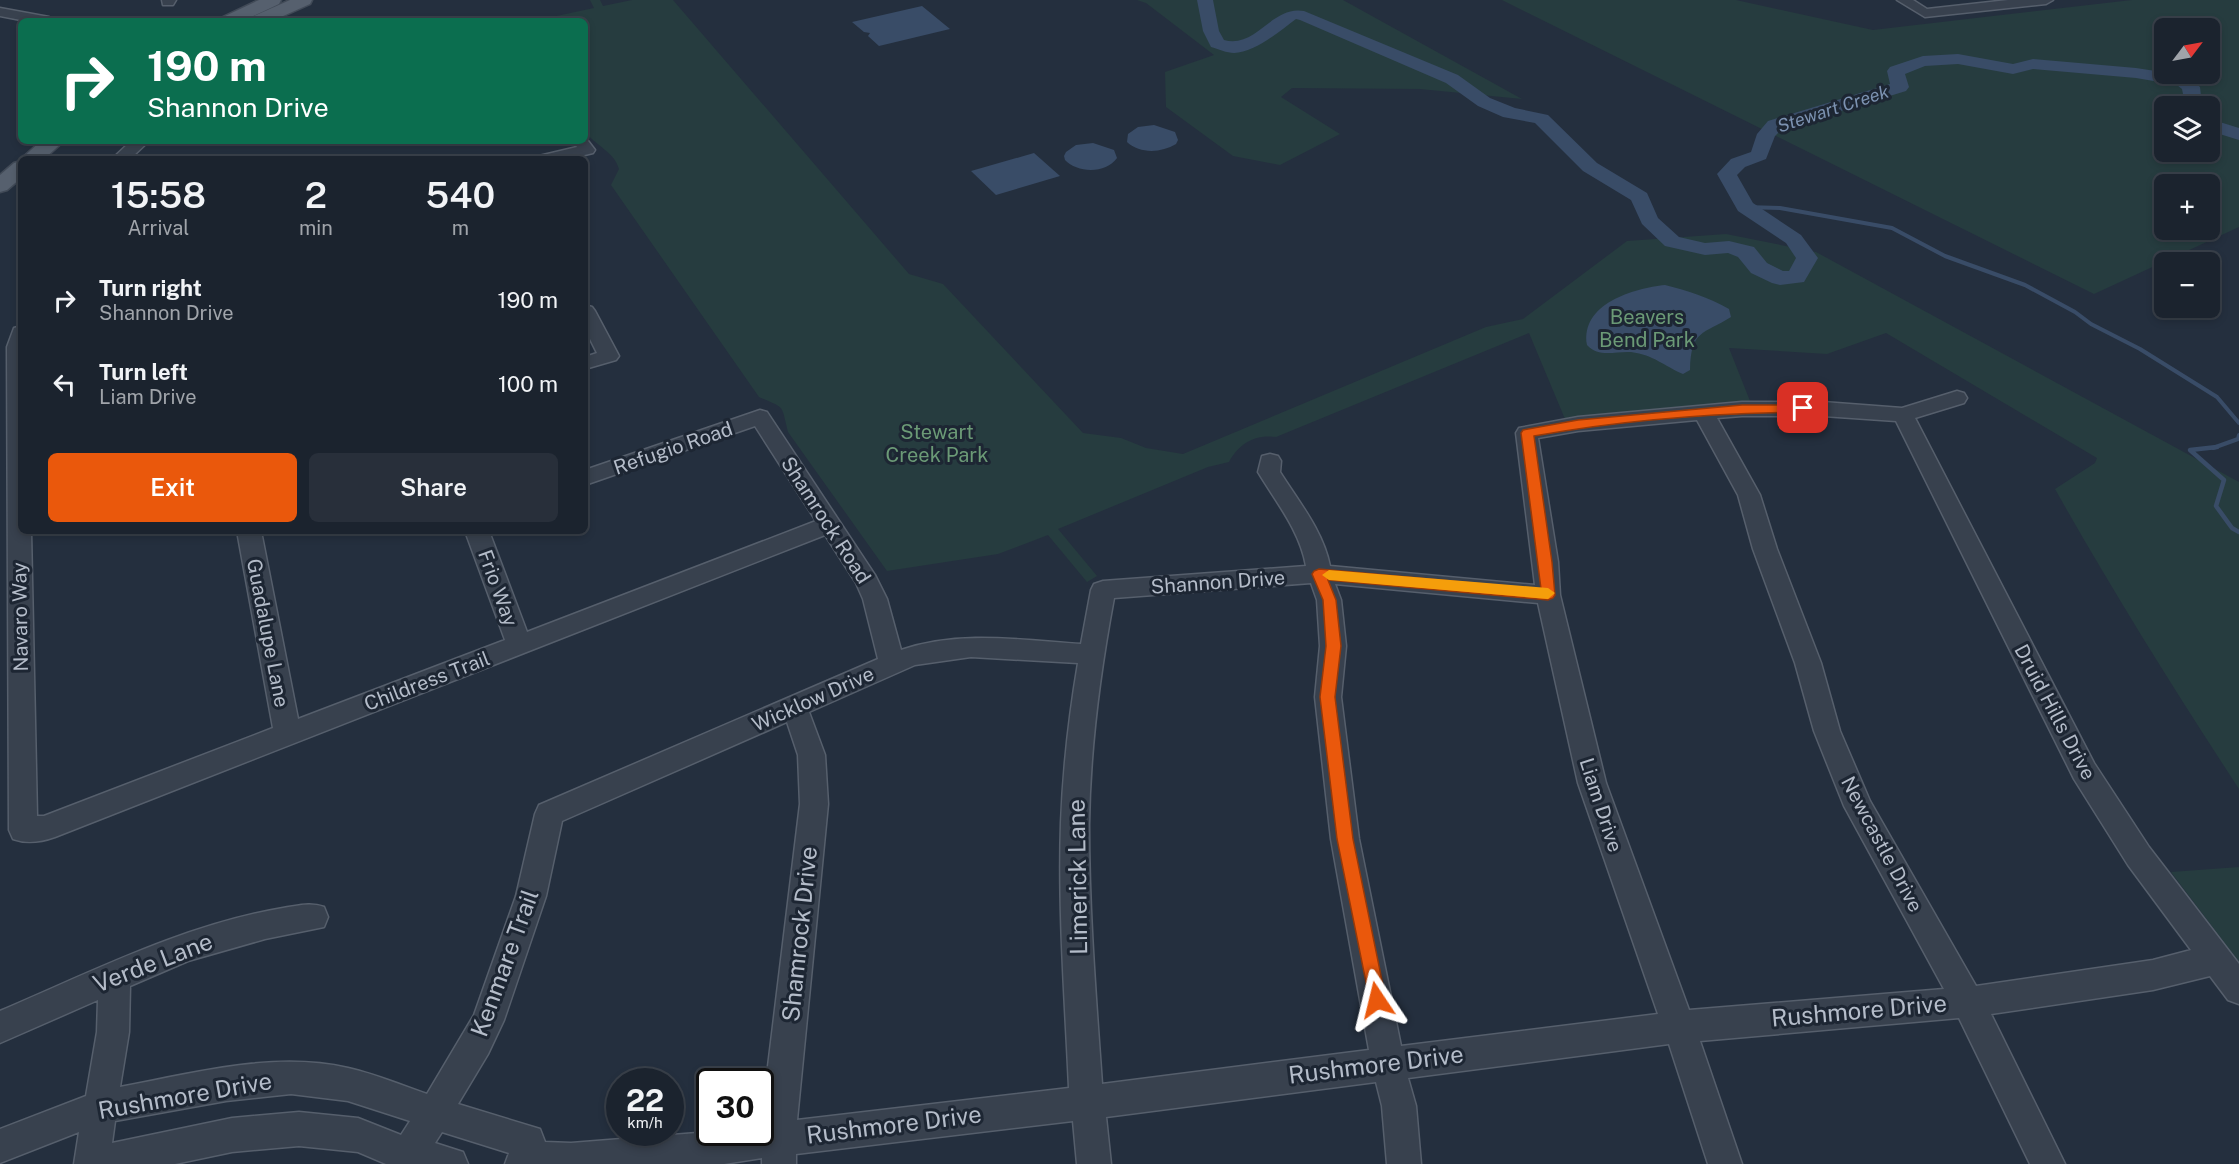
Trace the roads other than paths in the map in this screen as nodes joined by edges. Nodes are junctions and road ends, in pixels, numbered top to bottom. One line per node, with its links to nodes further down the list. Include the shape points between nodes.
1 (273, 0): 8 (main road)
2 (303, 0): 9 (main road)
3 (1904, 0): 4 (street, via 1925,13)
4 (2040, 0)
5 (0, 12): 6 (street)
6 (16, 15): 7 (street); 10 (street)
7 (32, 18)
8 (235, 18)
9 (264, 18)
10 (0, 22)
11 (50, 144): 14 (main road)
12 (138, 144): 15 (street)
13 (584, 146): 16 (street)
14 (33, 156)
15 (124, 156)
16 (554, 156)
17 (17, 167): 18 (main road)
18 (0, 186)
19 (588, 317): 21 (street, via 609,356)
20 (18, 343): 31 (street, Navaro Way)
21 (588, 362)
22 (1957, 398): 24 (street)
23 (1704, 413): 24 (street, via 1782,408); 34 (street, Liam Drive, via 1578,424 1527,433); 46 (street, Newcastle Drive, via 1749,495 1808,663 1827,731 1858,806)
24 (1903, 415): 43 (street, Druid Hills Drive, via 2085,772 2155,881)
25 (760, 417): 27 (street, Refugio Road); 28 (street, Shamrock Road)
26 (1270, 461): 32 (street, via 1269,472 1315,550)
27 (588, 477)
28 (829, 525): 35 (street, Childress Trail); 37 (street, Shamrock Road, via 858,565 875,599)
29 (250, 534): 39 (street, Guadalupe Lane)
30 (478, 534): 35 (street, Frio Way)
31 (9, 564): 41 (street, Navaro Way)
32 (1319, 574): 33 (street, Shannon Drive); 34 (street, Shannon Drive); 49 (street, via 1329,600 1333,646 1328,697 1345,839)
33 (1103, 590): 36 (street, Limerick Lane)
34 (1548, 595): 47 (street, Liam Drive, via 1592,783)
35 (519, 645): 39 (street, Childress Trail)
36 (1090, 654): 37 (street, Wicklow Drive, via 971,647 931,652); 50 (street, Limerick Lane, via 1077,774 1075,858)
37 (892, 663): 38 (street, Wicklow Drive)
38 (794, 709): 40 (street, Wicklow Drive); 54 (street, Shamrock Drive, via 813,753 814,804)
39 (288, 735): 41 (street, Childress Trail, via 45,828)
40 (549, 814): 52 (street, Kenmare Trail, via 531,896 488,1020)
41 (23, 830)
42 (313, 916): 44 (street, Verde Lane, via 214,939)
43 (2217, 960): 45 (street, Druid Hills Drive); 46 (street, Rushmore Drive, via 2153,975)
44 (115, 976): 48 (street, Verde Lane); 51 (street, via 113,1032)
45 (2239, 989)
46 (1968, 1002): 47 (street, Rushmore Drive); 62 (street, Newcastle Drive)
47 (1678, 1027): 49 (street, Rushmore Drive); 61 (street, Liam Drive)
48 (0, 1028)
49 (1388, 1064): 50 (street, Rushmore Drive); 60 (street, via 1399,1106)
50 (1086, 1103): 54 (street, Rushmore Drive); 59 (street, Limerick Lane)
51 (100, 1107): 52 (street, Rushmore Drive, via 226,1084 291,1078 348,1084); 53 (street, Rushmore Drive); 57 (street)
52 (436, 1112): 55 (street, Kenmare Trail); 56 (street, Rushmore Drive, via 528,1141)
53 (0, 1146)
54 (778, 1151): 56 (street, Rushmore Drive)
55 (406, 1159): 57 (street, via 357,1135 299,1129 232,1135); 58 (street)
56 (528, 1161)
57 (93, 1164)
58 (451, 1164)
59 (1094, 1164)
60 (1404, 1164)
61 (1725, 1164)
62 (2048, 1164)

